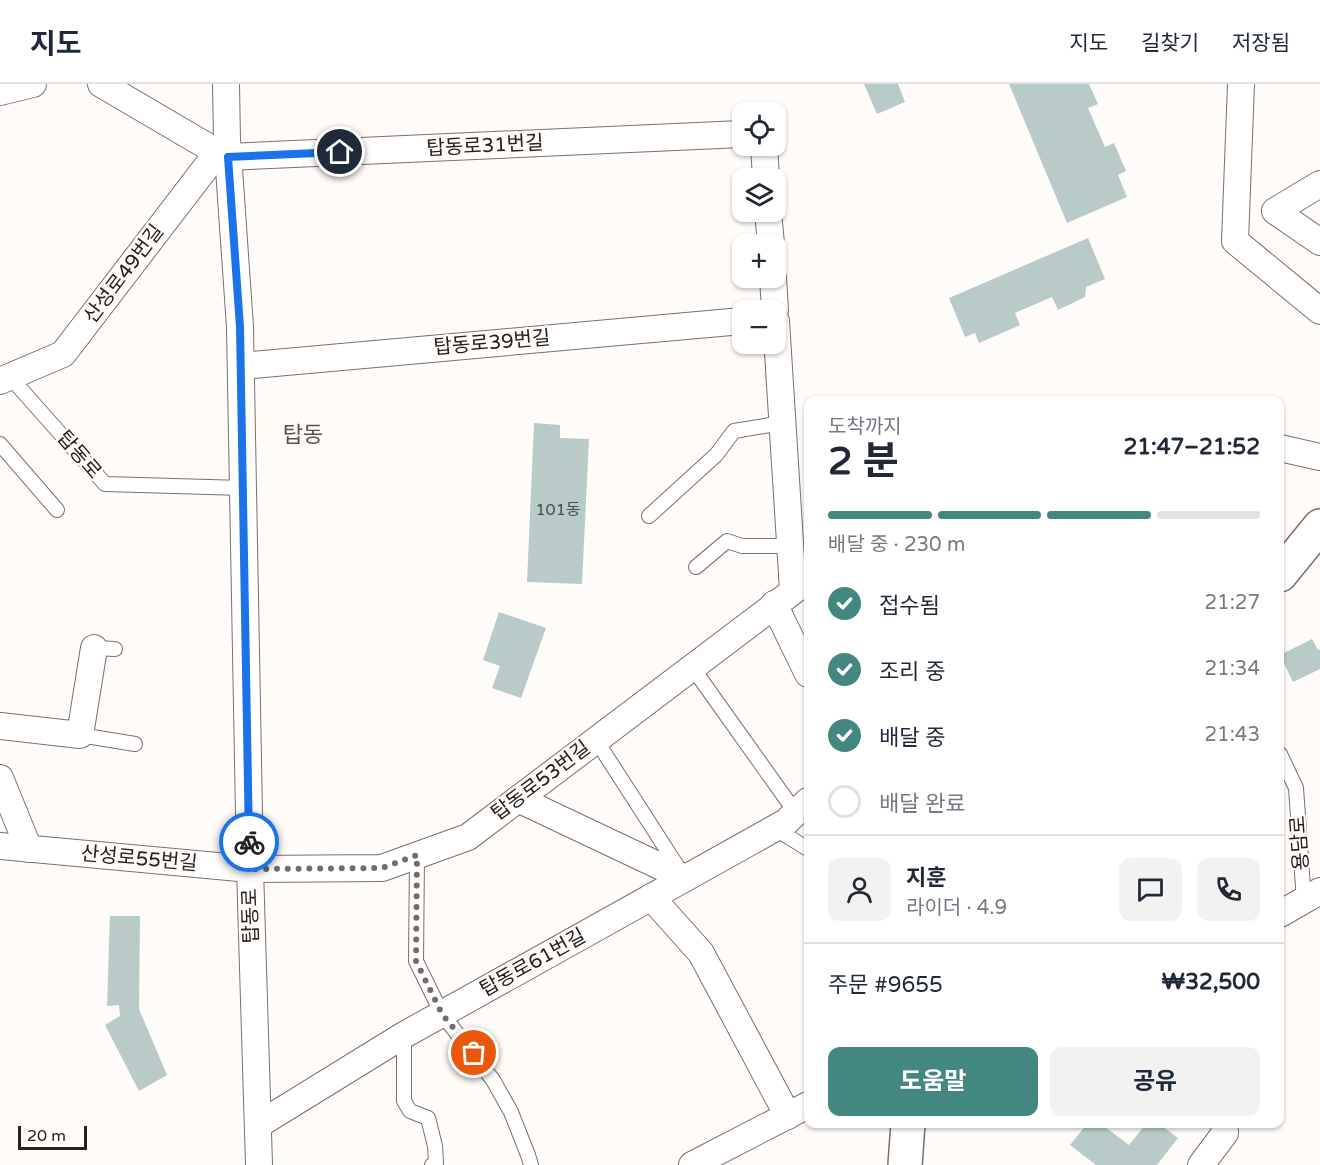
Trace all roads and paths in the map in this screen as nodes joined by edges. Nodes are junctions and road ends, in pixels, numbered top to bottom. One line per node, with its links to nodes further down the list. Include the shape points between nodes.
1 (33, 84): 5 (street)
2 (101, 84): 7 (street)
3 (226, 84): 7 (street, 탑동로)
4 (1241, 84): 10 (street, via 1235,242)
5 (0, 92)
6 (732, 134): 7 (street, 탑동로31번길)
7 (224, 150): 13 (street, 탑동로); 14 (street, 산성로49번길, via 63,354)
8 (1320, 184): 9 (street, via 1275,210)
9 (1320, 242)
10 (1320, 311)
11 (732, 322): 13 (street, 탑동로39번길)
12 (778, 354): 15 (street)
13 (241, 366): 19 (street, 탑동로)
14 (5, 379): 19 (lane, 탑동로, via 105,484)
15 (782, 423): 21 (lane, via 734,431 716,455); 23 (street)
16 (0, 444): 20 (lane)
17 (1284, 449): 18 (street)
18 (1320, 457)
19 (243, 488): 43 (street, 탑동로)
20 (57, 510)
21 (649, 516)
22 (1320, 527): 25 (main road)
23 (790, 546): 24 (lane, via 742,546 727,541); 26 (street)
24 (696, 567)
25 (1284, 570)
26 (792, 591): 28 (street); 29 (street, 탑동로53번길)
27 (104, 649): 31 (street)
28 (804, 653)
29 (692, 667): 32 (street, 탑동로53번길); 37 (lane)
30 (0, 726): 31 (street)
31 (80, 735): 33 (lane)
32 (596, 740): 36 (street, 탑동로53번길); 44 (lane)
33 (135, 744)
34 (1284, 762): 45 (lane, 용담로, via 1296,789)
35 (0, 778): 41 (street)
36 (518, 799): 42 (street, 탑동로53번길, via 468,837); 44 (street)
37 (802, 807): 38 (street, 탑동로61번길)
38 (774, 828): 40 (lane); 44 (street, 탑동로61번길)
39 (0, 846): 41 (street, 산성로55번길)
40 (804, 847)
41 (29, 849): 43 (street, 산성로55번길)
42 (417, 855): 43 (street, 탑동로53번길, via 382,868); 48 (lane, via 416,961)
43 (250, 869): 51 (street, 탑동로)
44 (686, 878): 46 (street, 탑동로61번길)
45 (1312, 896): 47 (street)
46 (651, 897): 48 (street, 탑동로61번길); 50 (street, via 701,953)
47 (1284, 912)
48 (442, 1014): 49 (street, 탑동로61번길); 56 (lane, via 493,1080 511,1112)
49 (404, 1035): 51 (street, 탑동로61번길); 55 (lane, via 404,1101 410,1111 428,1118 435,1146 436,1163)
50 (798, 1111): 57 (street)
51 (258, 1125): 54 (street, 탑동로)
52 (908, 1128): 58 (main road)
53 (1224, 1128): 59 (street, via 1225,1133)
54 (259, 1165)
55 (432, 1165)
56 (531, 1165)
57 (692, 1165)
58 (905, 1165)
59 (1201, 1165)

